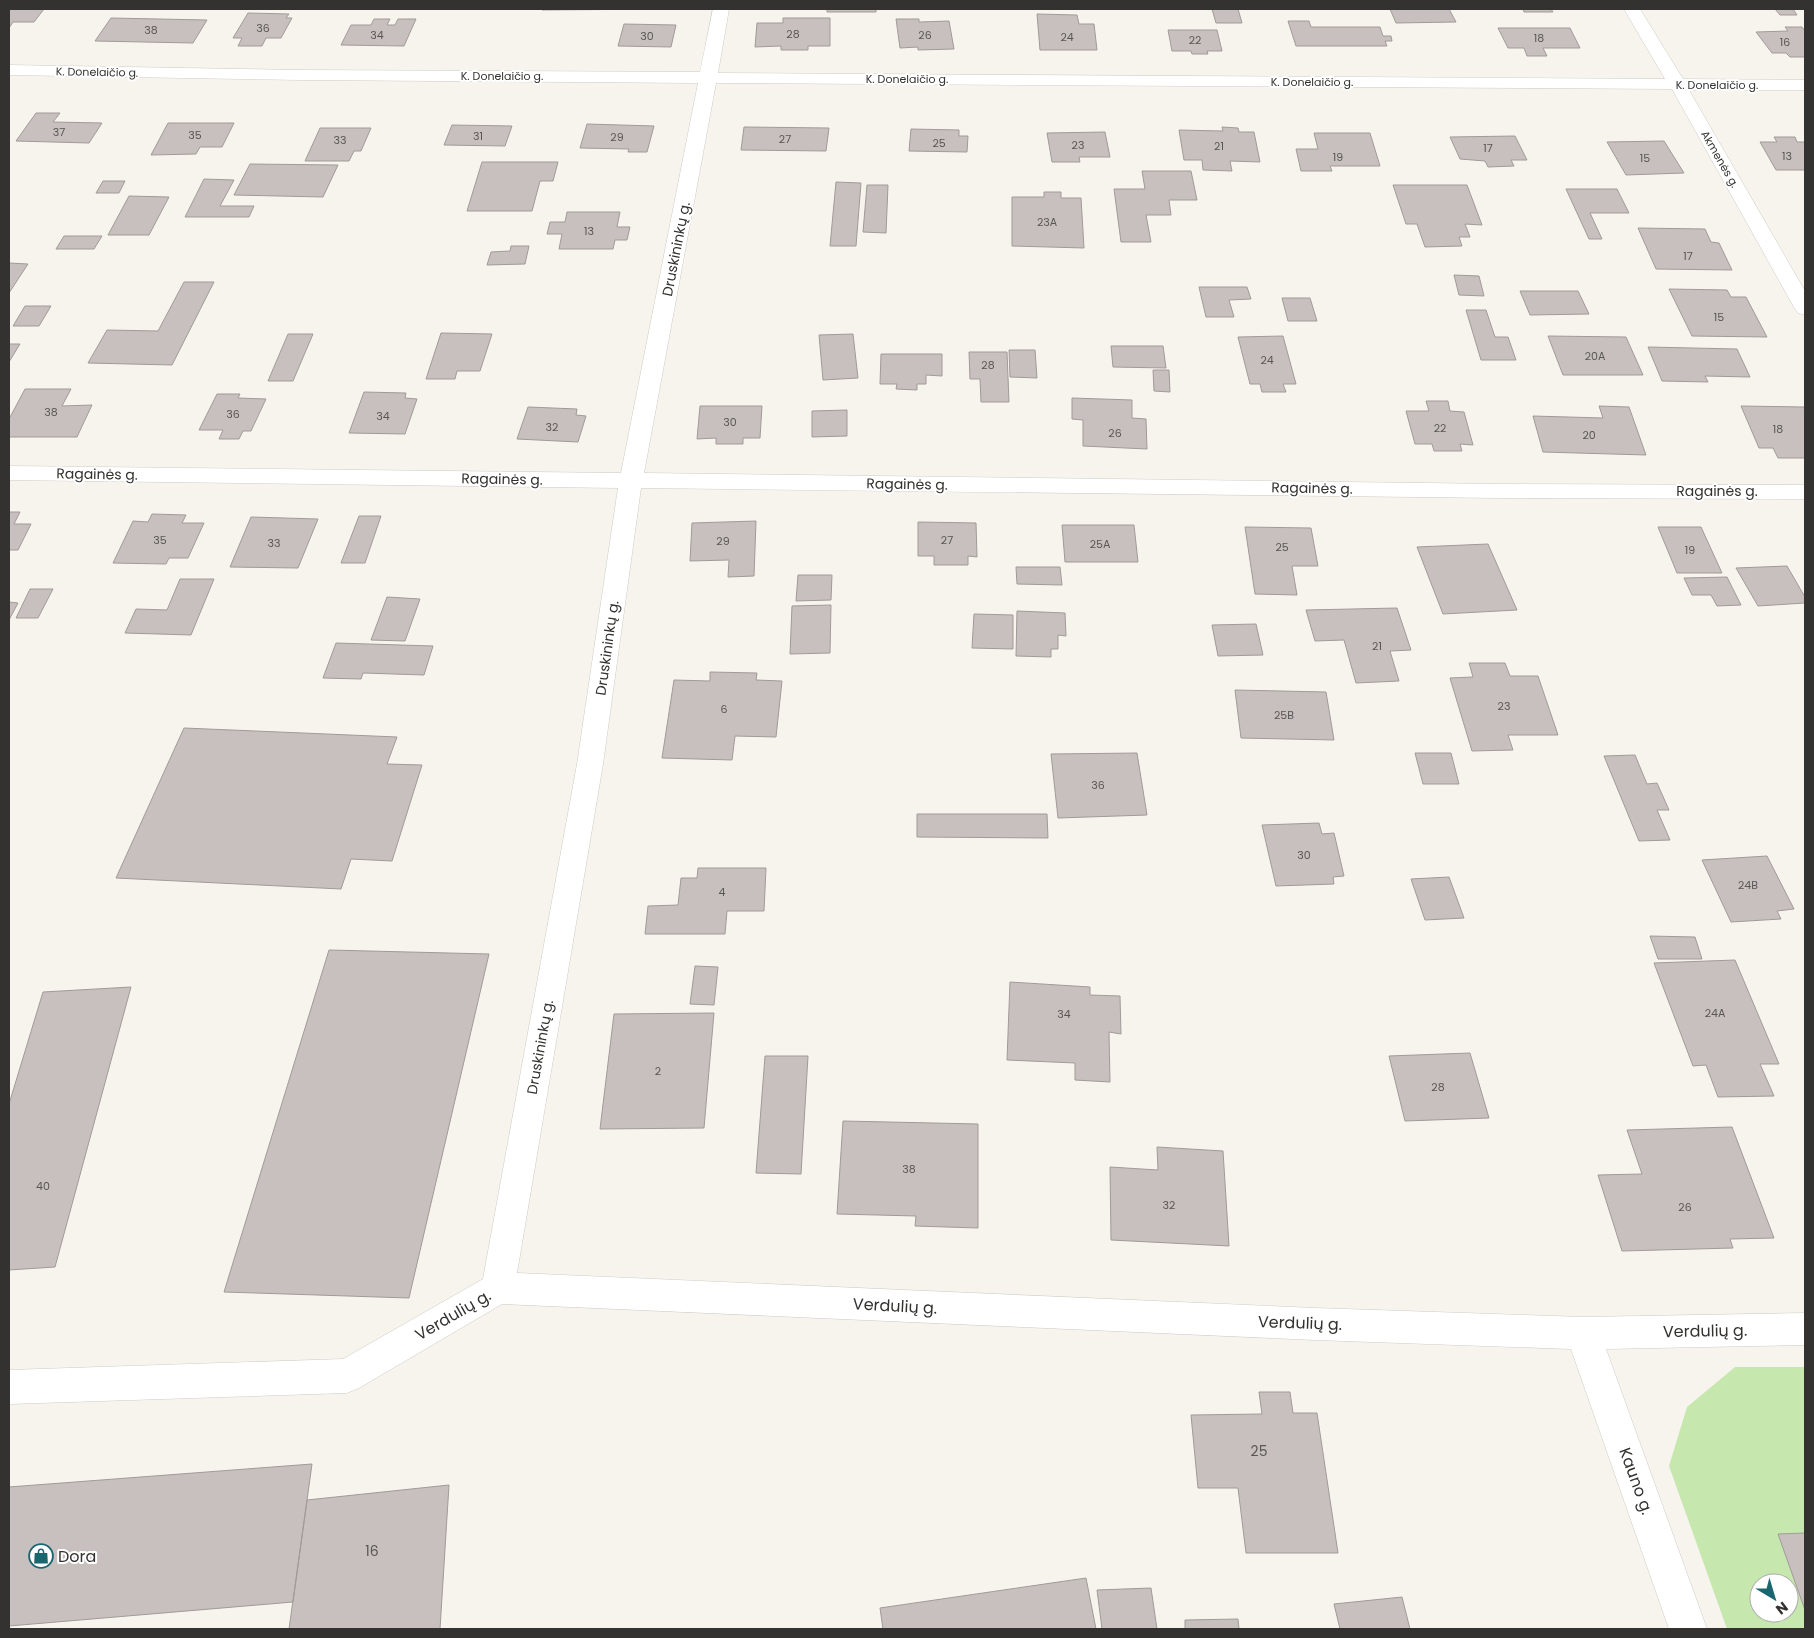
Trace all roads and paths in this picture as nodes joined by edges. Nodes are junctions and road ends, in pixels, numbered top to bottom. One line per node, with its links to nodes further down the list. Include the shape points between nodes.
1 (721, 9): 4 (street, Druskininkų g.)
2 (1632, 9): 5 (street, Akmenės g.)
3 (9, 70): 4 (street, K. Donelaičio g.)
4 (709, 78): 5 (street, K. Donelaičio g.); 9 (street, Druskininkų g.)
5 (1678, 85): 6 (street, K. Donelaičio g.); 7 (street, Akmenės g.)
6 (1805, 85)
7 (1805, 310)
8 (9, 473): 9 (street, Ragainės g.)
9 (631, 480): 10 (street, Ragainės g.); 11 (street, Druskininkų g., via 590,764)
10 (1805, 492)
11 (498, 1288): 13 (street, Verdulių g.); 14 (street, Verdulių g., via 347,1376)
12 (1805, 1329): 13 (street, Verdulių g.)
13 (1584, 1333): 15 (street, Kauno g.)
14 (9, 1387)
15 (1688, 1629)

